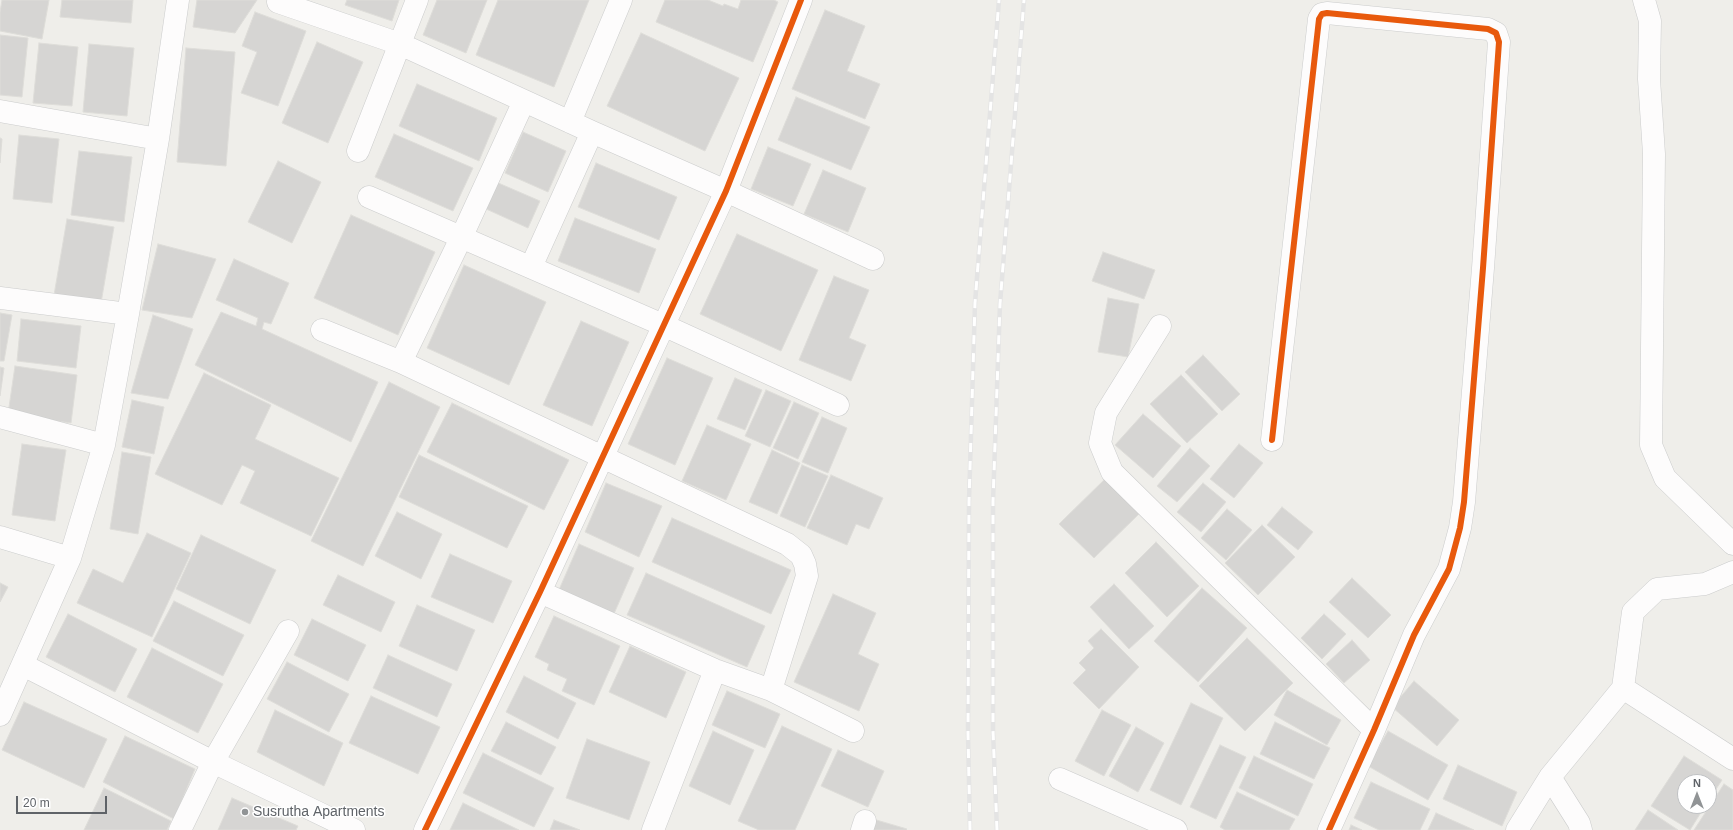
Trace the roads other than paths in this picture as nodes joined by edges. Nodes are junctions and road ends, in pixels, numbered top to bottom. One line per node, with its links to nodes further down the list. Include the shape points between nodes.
1 (178, 0): 12 (street)
2 (417, 0): 7 (street)
3 (621, 0): 10 (street)
4 (801, 0): 14 (street)
5 (1644, 0): 31 (street, via 1650,21 1649,79 1654,154 1651,445 1665,478)
6 (278, 2): 7 (street)
7 (400, 44): 8 (street); 13 (street)
8 (524, 101): 10 (street); 16 (street)
9 (0, 111): 12 (street)
10 (570, 122): 11 (street)
11 (592, 132): 14 (street); 18 (street)
12 (158, 139): 20 (street)
13 (358, 151)
14 (726, 191): 17 (street); 21 (street)
15 (369, 197): 16 (street)
16 (461, 238): 18 (street); 24 (street)
17 (873, 259)
18 (531, 267): 21 (street)
19 (0, 298): 20 (street)
20 (128, 314): 28 (street)
21 (663, 324): 25 (street); 29 (street)
22 (1160, 326): 41 (street, via 1106,413 1100,443 1112,472)
23 (322, 330): 24 (street)
24 (401, 362): 29 (street)
25 (838, 405)
26 (0, 417): 28 (street)
27 (1272, 440): 41 (street, via 1322,14 1488,29 1496,33 1499,42 1482,276 1460,528 1449,569 1414,635)
28 (104, 445): 32 (street)
29 (603, 457): 34 (street); 39 (street, via 787,544 801,555 807,576)
30 (0, 537): 32 (street)
31 (1733, 544)
32 (70, 558): 36 (street)
33 (1733, 572): 38 (street, via 1705,584 1657,589 1633,612)
34 (540, 592): 37 (street); 49 (street)
35 (288, 631): 44 (street)
36 (23, 665): 40 (street); 44 (street)
37 (715, 670): 39 (street); 50 (street)
38 (1623, 688): 43 (street); 45 (street)
39 (771, 690): 42 (street)
40 (0, 715)
41 (1374, 730): 52 (street)
42 (853, 731)
43 (1733, 759)
44 (214, 762): 47 (street); 48 (street)
45 (1550, 777): 53 (street); 54 (street)
46 (1060, 779): 51 (street)
47 (180, 830)
48 (354, 830)
49 (425, 830)
50 (653, 830)
51 (1176, 830)
52 (1329, 830)
53 (1518, 830)
54 (1581, 830)

